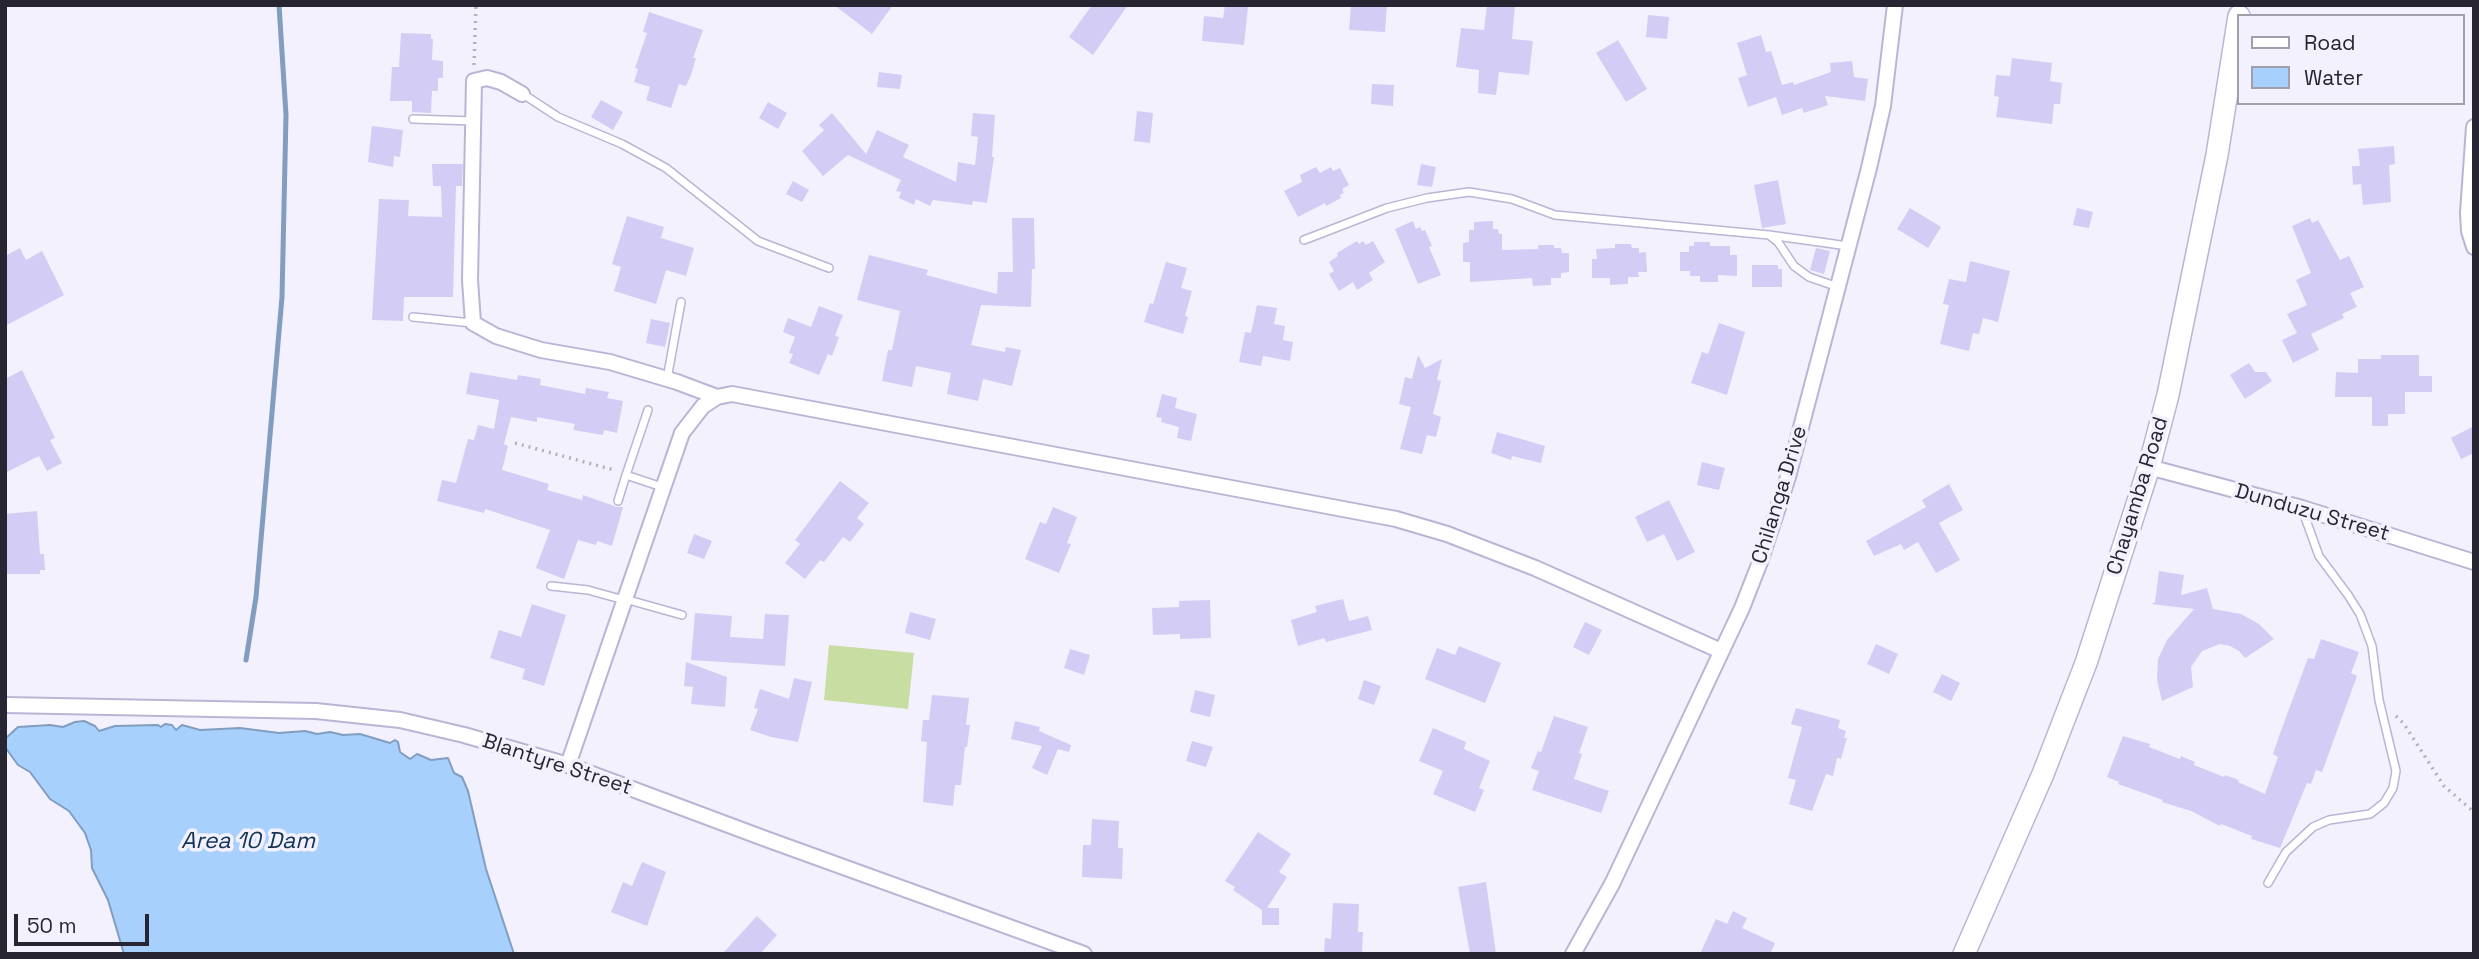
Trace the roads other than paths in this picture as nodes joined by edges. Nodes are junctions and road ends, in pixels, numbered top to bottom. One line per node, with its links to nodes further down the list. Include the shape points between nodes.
1 (1895, 5): 9 (street, Chilanga Drive, via 1884,106)
2 (2238, 22): 19 (street, Chayamba Road, via 2217,155)
3 (522, 93): 5 (street, via 487,78 474,81); 11 (lane, via 558,117 666,168 758,241)
4 (413, 119): 5 (lane)
5 (473, 121): 15 (street)
6 (2474, 127): 10 (street, via 2468,213)
7 (1769, 235): 8 (lane, via 1555,215 1511,199 1469,192 1387,208); 9 (lane); 12 (lane, via 1794,267)
8 (1304, 240)
9 (1848, 246): 12 (street, Chilanga Drive)
10 (2474, 247)
11 (830, 268)
12 (1838, 286): 28 (street, Chilanga Drive, via 1788,477 1760,562)
13 (681, 302): 16 (lane)
14 (413, 317): 15 (lane)
15 (473, 323): 16 (street, via 496,336 541,350 610,362)
16 (667, 379): 17 (street)
17 (717, 397): 21 (street, via 703,405 682,433); 28 (street, via 749,396 1396,519 1535,568)
18 (648, 410): 20 (lane)
19 (2149, 467): 23 (street, Dunduzu Street); 34 (street, Chayamba Road, via 2081,675)
20 (626, 475): 21 (lane); 22 (lane)
21 (662, 487): 26 (street)
22 (618, 501)
23 (2302, 508): 24 (street, Dunduzu Street); 31 (lane, via 2319,556 2360,614 2372,646 2396,771 2384,803 2370,814 2313,827 2286,852)
24 (2474, 562)
25 (551, 586): 26 (lane)
26 (624, 599): 27 (lane); 30 (street)
27 (682, 615)
28 (1721, 652): 33 (street, Chilanga Drive, via 1612,884)
29 (5, 705): 30 (street, Blantyre Street, via 349,714 400,720)
30 (568, 765): 32 (street, Blantyre Street)
31 (2268, 883)
32 (1084, 954)
33 (1573, 954)
34 (1964, 954)

